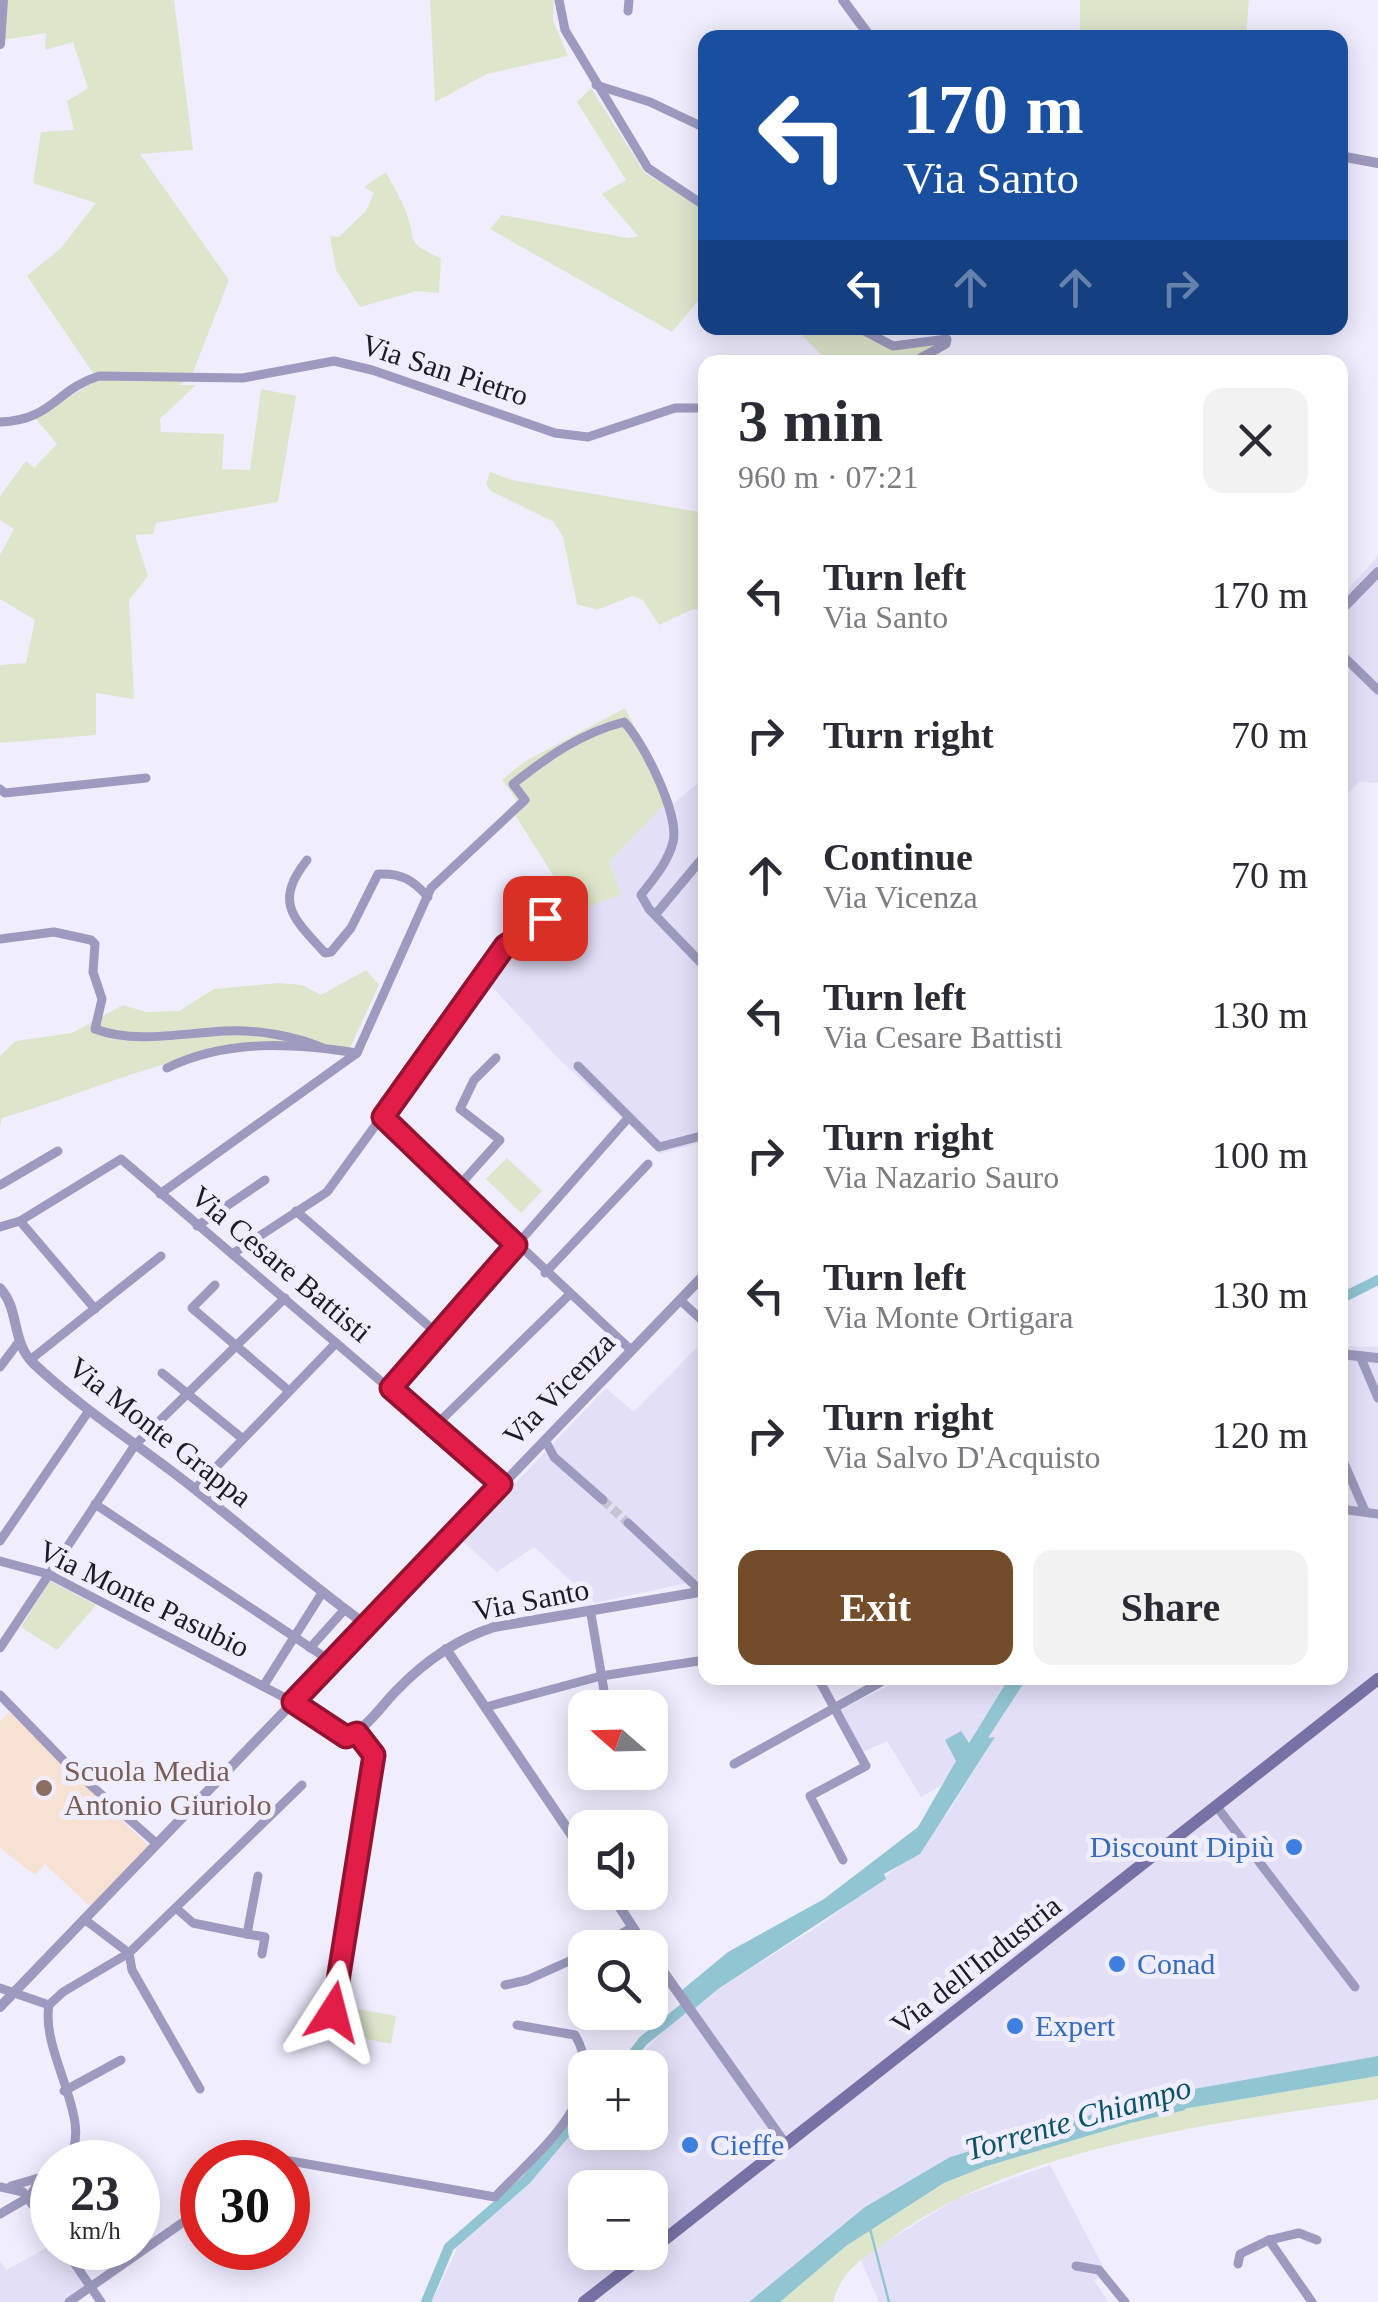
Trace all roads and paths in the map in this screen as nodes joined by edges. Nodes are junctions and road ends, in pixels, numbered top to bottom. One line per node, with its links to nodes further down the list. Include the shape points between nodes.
1 (3, 0): 5 (street)
2 (560, 0): 6 (street, via 565,30)
3 (843, 0): 4 (street)
4 (865, 30)
5 (0, 44)
6 (594, 84): 7 (street); 10 (street, via 648,168)
7 (698, 125)
8 (1348, 157): 9 (street)
9 (1378, 163)
10 (698, 201)
11 (872, 335): 12 (street, via 893,346 947,339)
12 (926, 355)
13 (698, 409): 14 (street, Via San Pietro, via 660,412 588,437 555,433 334,361 243,378 100,376 83,380 29,420)
14 (0, 422)
15 (1378, 572): 16 (street)
16 (1348, 603)
17 (1348, 660): 18 (street)
18 (1378, 690)
19 (146, 778): 20 (street)
20 (0, 789)
21 (307, 860): 24 (street, via 287,899 325,952 350,928 378,874 413,880)
22 (698, 866): 23 (street)
23 (696, 869): 25 (street)
24 (428, 898): 25 (street, via 525,800 513,784 542,760 624,722 656,774 675,838 642,895); 30 (street)
25 (655, 915): 28 (street)
26 (545, 918): 34 (street, via 505,946)
27 (0, 939): 29 (street, via 54,932 96,944 95,981 102,998 94,1028 104,1032 136,1037 228,1030)
28 (698, 959)
29 (324, 1048): 30 (street); 33 (street, via 236,1046)
30 (356, 1053): 42 (street)
31 (496, 1058): 41 (street, via 474,1080 460,1109 500,1140)
32 (578, 1066): 35 (street)
33 (167, 1068)
34 (383, 1117): 41 (street); 43 (street, via 327,1192)
35 (628, 1117): 36 (street, via 658,1147); 47 (street)
36 (698, 1137)
37 (58, 1151): 40 (street)
38 (648, 1164): 50 (street)
39 (266, 1180): 45 (street)
40 (0, 1185)
41 (457, 1188): 47 (street)
42 (160, 1194): 44 (street, Via Cesare Battisti, via 121,1160); 45 (street, Via Cesare Battisti)
43 (296, 1212): 48 (street); 59 (street)
44 (20, 1221): 46 (street); 57 (street)
45 (196, 1226): 48 (street, Via Cesare Battisti)
46 (0, 1227)
47 (516, 1245): 50 (street); 59 (street)
48 (232, 1254): 55 (street, Via Cesare Battisti)
49 (161, 1256): 57 (street)
50 (545, 1273): 54 (street)
51 (698, 1281): 56 (street, Via Vicenza)
52 (215, 1285): 62 (street, via 192,1308)
53 (0, 1288): 60 (street, Via Monte Grappa, via 9,1298)
54 (568, 1296): 63 (street); 75 (street)
55 (285, 1298): 61 (street, Via Cesare Battisti); 62 (street)
56 (680, 1300): 58 (street); 63 (street, Via Vicenza)
57 (95, 1310): 67 (street)
58 (698, 1317)
59 (439, 1335): 70 (street)
60 (18, 1343): 67 (street, Via Monte Grappa); 68 (street)
61 (336, 1343): 70 (street, Via Cesare Battisti); 71 (street)
62 (239, 1344): 71 (street); 72 (street)
63 (631, 1350): 77 (street, Via Vicenza)
64 (1348, 1355): 65 (street)
65 (1360, 1356): 66 (street); 73 (street)
66 (1378, 1358)
67 (30, 1360): 74 (street, Via Monte Grappa)
68 (0, 1367)
69 (162, 1374): 72 (street)
70 (391, 1388): 75 (street, Via Cesare Battisti)
71 (289, 1391): 76 (street)
72 (188, 1394): 76 (street); 78 (street)
73 (1378, 1398)
74 (88, 1412): 78 (street, Via Monte Grappa); 88 (street)
75 (435, 1426): 80 (street, Via Cesare Battisti)
76 (243, 1439): 81 (street)
77 (545, 1440): 80 (street, Via Vicenza); 82 (street, via 554,1457)
78 (135, 1445): 81 (street, Via Monte Grappa); 83 (street)
79 (1348, 1473): 85 (street)
80 (501, 1484): 96 (street, Via Vicenza)
81 (195, 1489): 92 (street, Via Monte Grappa)
82 (603, 1500)
83 (95, 1504): 90 (street); 97 (street)
84 (1348, 1510): 85 (street)
85 (1364, 1511): 86 (street)
86 (1378, 1514)
87 (628, 1524): 91 (street)
88 (0, 1541)
89 (1, 1563): 90 (street, Via Monte Pasubio)
90 (48, 1574): 98 (street); 107 (street, Via Monte Pasubio)
91 (698, 1587)
92 (322, 1593): 94 (street, Via Monte Grappa); 97 (street)
93 (698, 1593): 95 (street, Via Santo)
94 (345, 1609): 96 (street, Via Monte Grappa); 99 (street)
95 (591, 1614): 100 (street, Via Santo, via 494,1626); 103 (street)
96 (365, 1624): 102 (street, Via Vicenza)
97 (294, 1635): 99 (street); 107 (street)
98 (0, 1648)
99 (310, 1648): 102 (street)
100 (446, 1649): 112 (street); 113 (street, Via Santo)
101 (698, 1661): 103 (street)
102 (332, 1662): 110 (street, Via Vicenza)
103 (601, 1676): 108 (street); 112 (street)
104 (1378, 1678): 116 (main road, Via dell'Industria)
105 (822, 1685): 111 (street)
106 (873, 1685): 111 (street)
107 (264, 1686): 110 (street, Via Monte Pasubio)
108 (604, 1690)
109 (0, 1696): 118 (street)
110 (293, 1702): 113 (street, via 336,1734); 118 (street, Via Vicenza)
111 (834, 1704): 114 (street); 119 (street, via 866,1766 810,1796)
112 (486, 1706): 117 (street)
113 (357, 1733): 137 (street, via 374,1755)
114 (734, 1764)
115 (302, 1784): 121 (street)
116 (1216, 1807): 132 (street); 143 (main road, Via dell'Industria)
117 (568, 1829)
118 (156, 1843): 123 (street, Via Vicenza)
119 (842, 1860)
120 (258, 1876): 126 (street)
121 (176, 1908): 126 (street, via 193,1923); 127 (street)
122 (622, 1910): 124 (street)
123 (84, 1919): 127 (street); 134 (street, Via Vicenza)
124 (633, 1928): 125 (street)
125 (629, 1930)
126 (247, 1934): 128 (street, via 265,1937)
127 (129, 1952): 135 (street); 140 (street, via 132,1970)
128 (262, 1954)
129 (568, 1962): 131 (street)
130 (668, 1978): 143 (street)
131 (504, 1984)
132 (1355, 1987)
133 (0, 1988): 134 (street)
134 (14, 1993): 135 (street); 136 (street, Via Vicenza)
135 (49, 2006): 141 (street)
136 (0, 2007)
137 (333, 2012)
138 (517, 2025): 144 (street, via 575,2035 586,2053 578,2104 495,2196)
139 (121, 2060): 141 (street)
140 (200, 2089)
141 (64, 2092): 142 (street)
142 (77, 2140)
143 (786, 2145): 150 (main road, Via dell'Industria)
144 (310, 2164)
145 (30, 2180): 146 (street)
146 (4, 2187): 147 (street)
147 (29, 2197): 148 (street)
148 (0, 2214)
149 (180, 2225): 157 (street)
150 (668, 2237)
151 (1269, 2240): 152 (street, via 1299,2232); 153 (street, via 1240,2254); 162 (street)
152 (1317, 2240)
153 (1238, 2264)
154 (1076, 2266): 161 (street, via 1100,2270)
155 (79, 2270): 157 (street)
156 (626, 2270): 160 (main road, Via dell'Industria)
157 (92, 2288): 158 (street); 159 (street)
158 (69, 2302)
159 (101, 2302)
160 (584, 2302)
161 (1125, 2302)
162 (1312, 2302)

